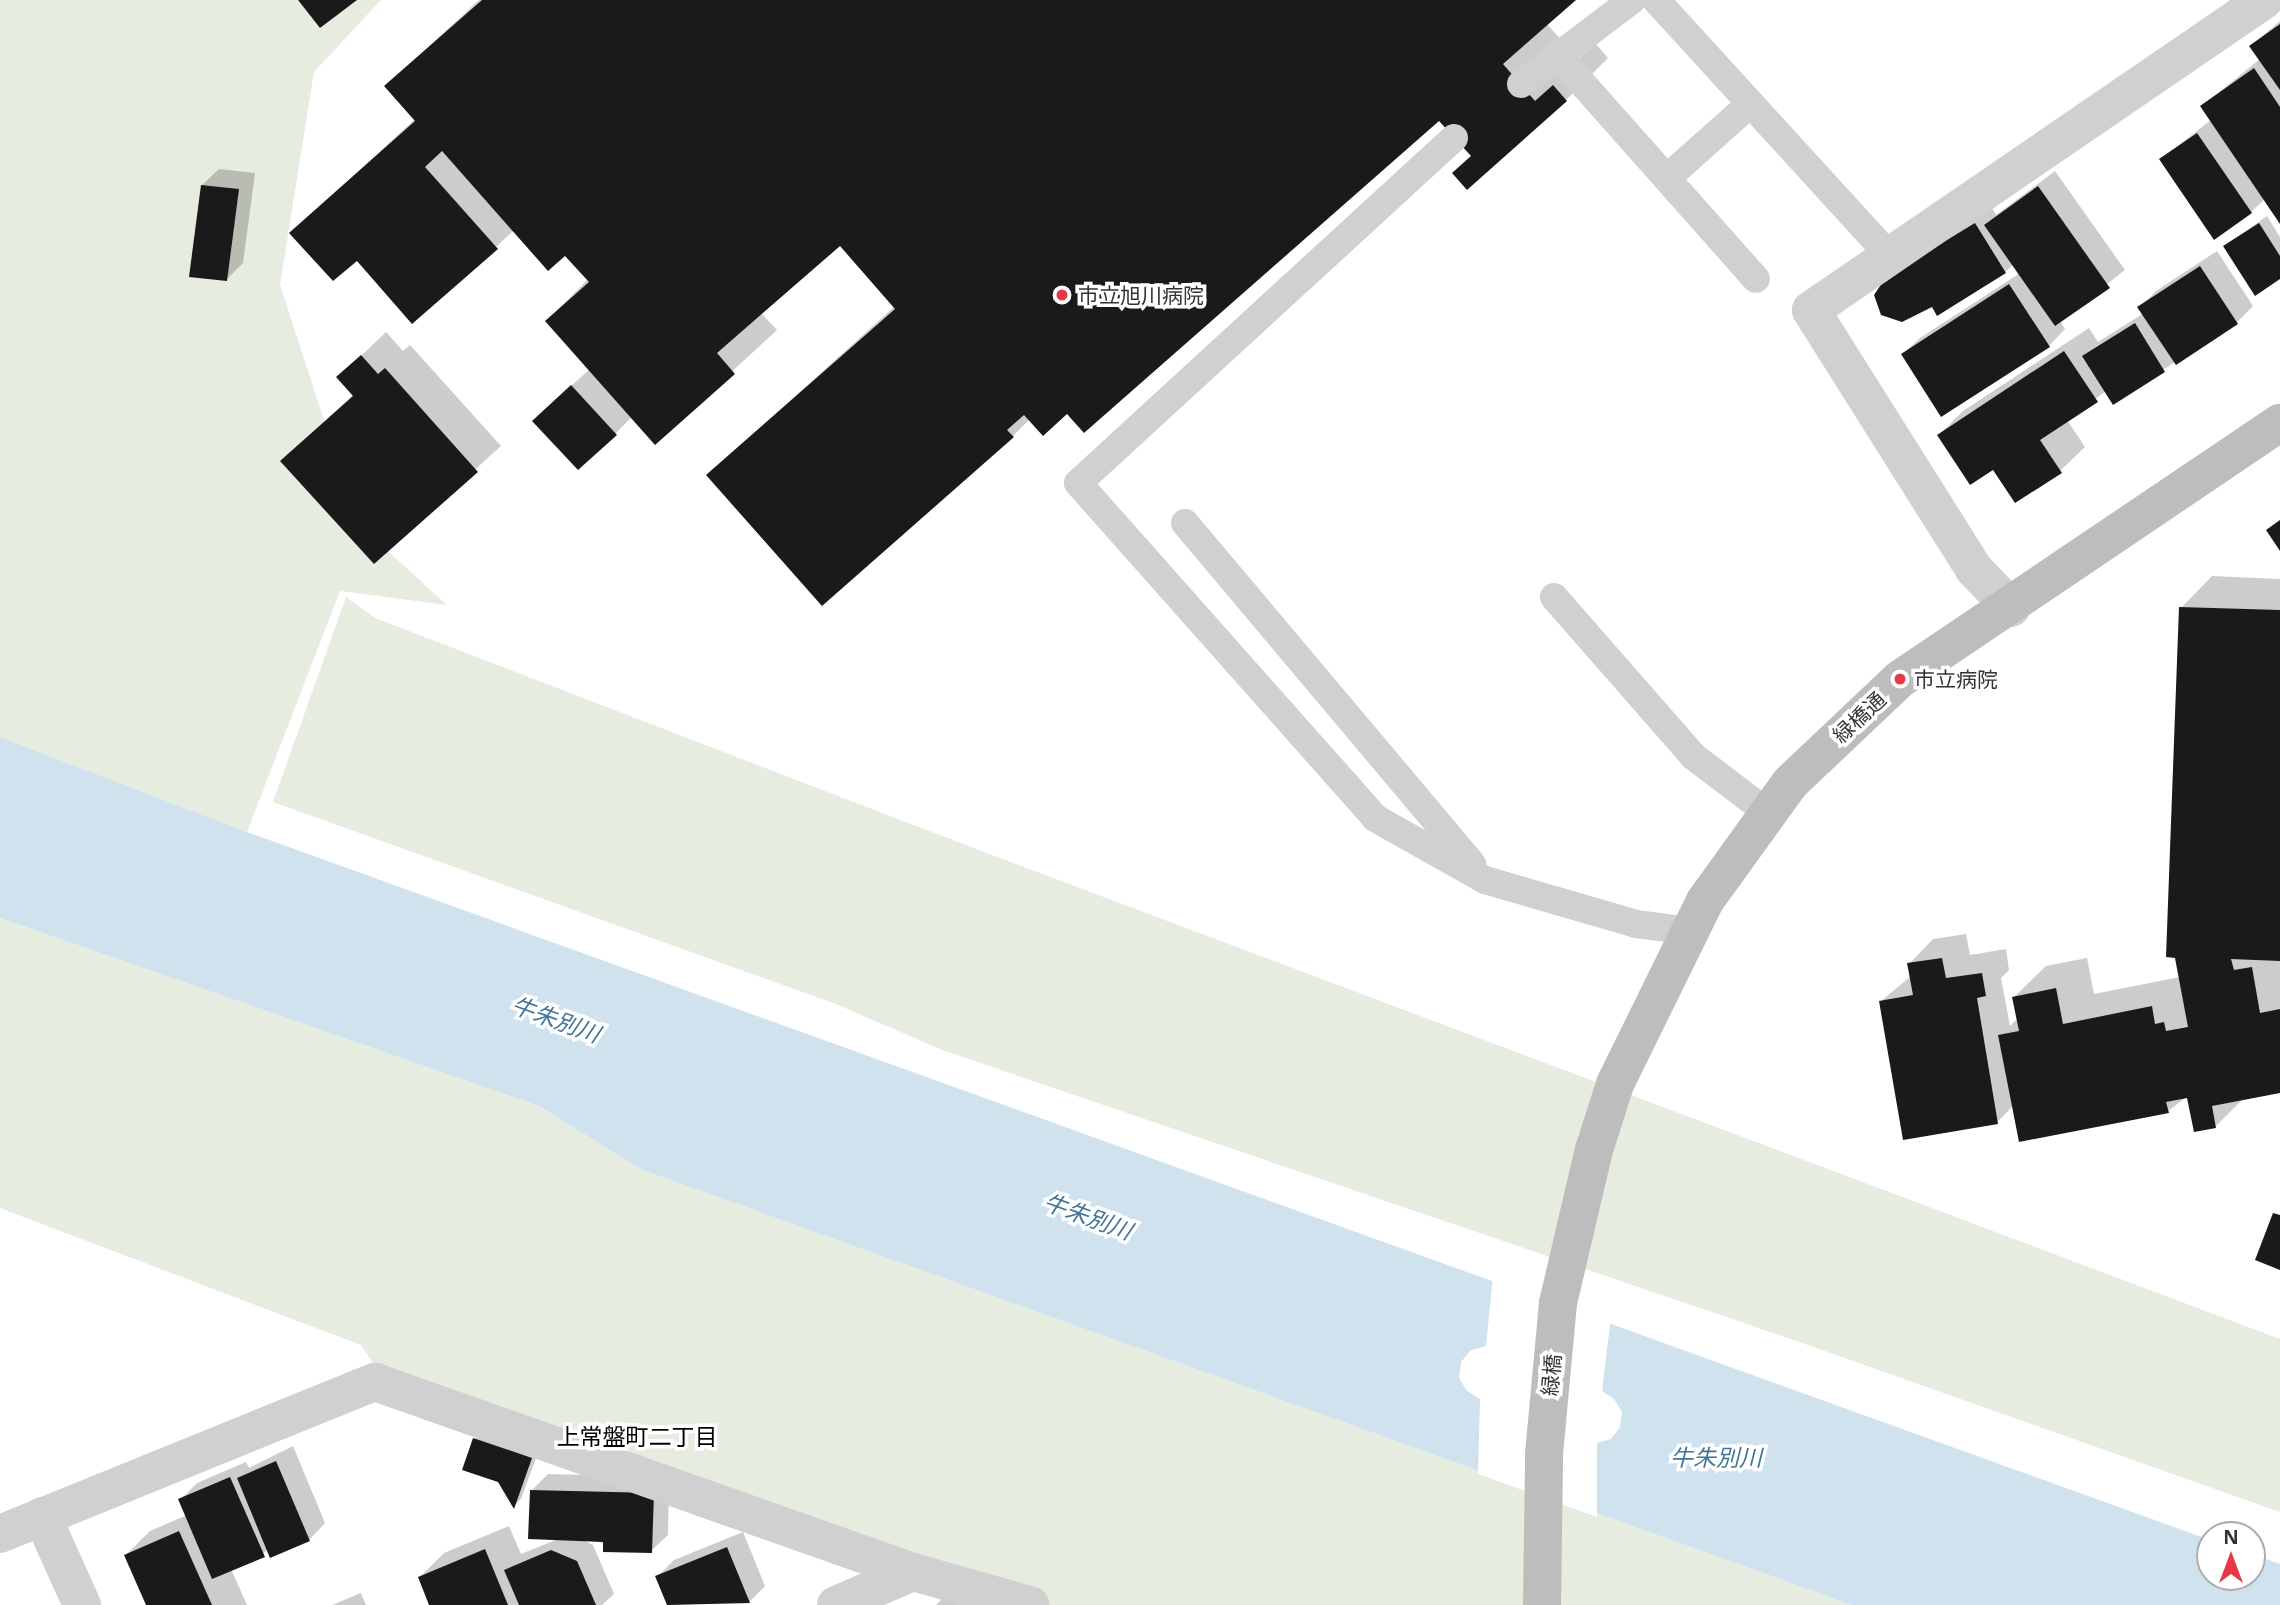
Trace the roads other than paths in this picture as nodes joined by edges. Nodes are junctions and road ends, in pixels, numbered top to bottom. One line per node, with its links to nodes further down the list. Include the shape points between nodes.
1 (1632, 0): 4 (lane)
2 (1656, 0): 6 (lane)
3 (2264, 0): 9 (street)
4 (1558, 56): 5 (lane); 8 (lane)
5 (1521, 85)
6 (1750, 104): 8 (lane); 9 (lane)
7 (1454, 138): 16 (lane, via 1078,483 1375,818)
8 (1667, 178): 10 (lane)
9 (1891, 256): 14 (street, via 1811,310 1974,569)
10 (1756, 279)
11 (2280, 423): 14 (street, 緑橋通)
12 (1185, 523): 16 (lane)
13 (1554, 597): 15 (lane, via 1693,756)
14 (2011, 608): 15 (street, 緑橋通, via 1900,679 1790,783)
15 (1768, 813): 17 (street, 緑橋通)
16 (1485, 880): 17 (lane, via 1636,924)
17 (1690, 931): 18 (street, 緑橋通, via 1615,1084)
18 (1594, 1150): 25 (street, 緑橋, via 1558,1303 1544,1454)
19 (42, 1516): 20 (street); 21 (street, via 375,1382); 22 (street)
20 (0, 1534)
21 (913, 1572): 23 (street); 24 (street)
22 (82, 1605)
23 (836, 1605)
24 (1030, 1605)
25 (1542, 1605)

